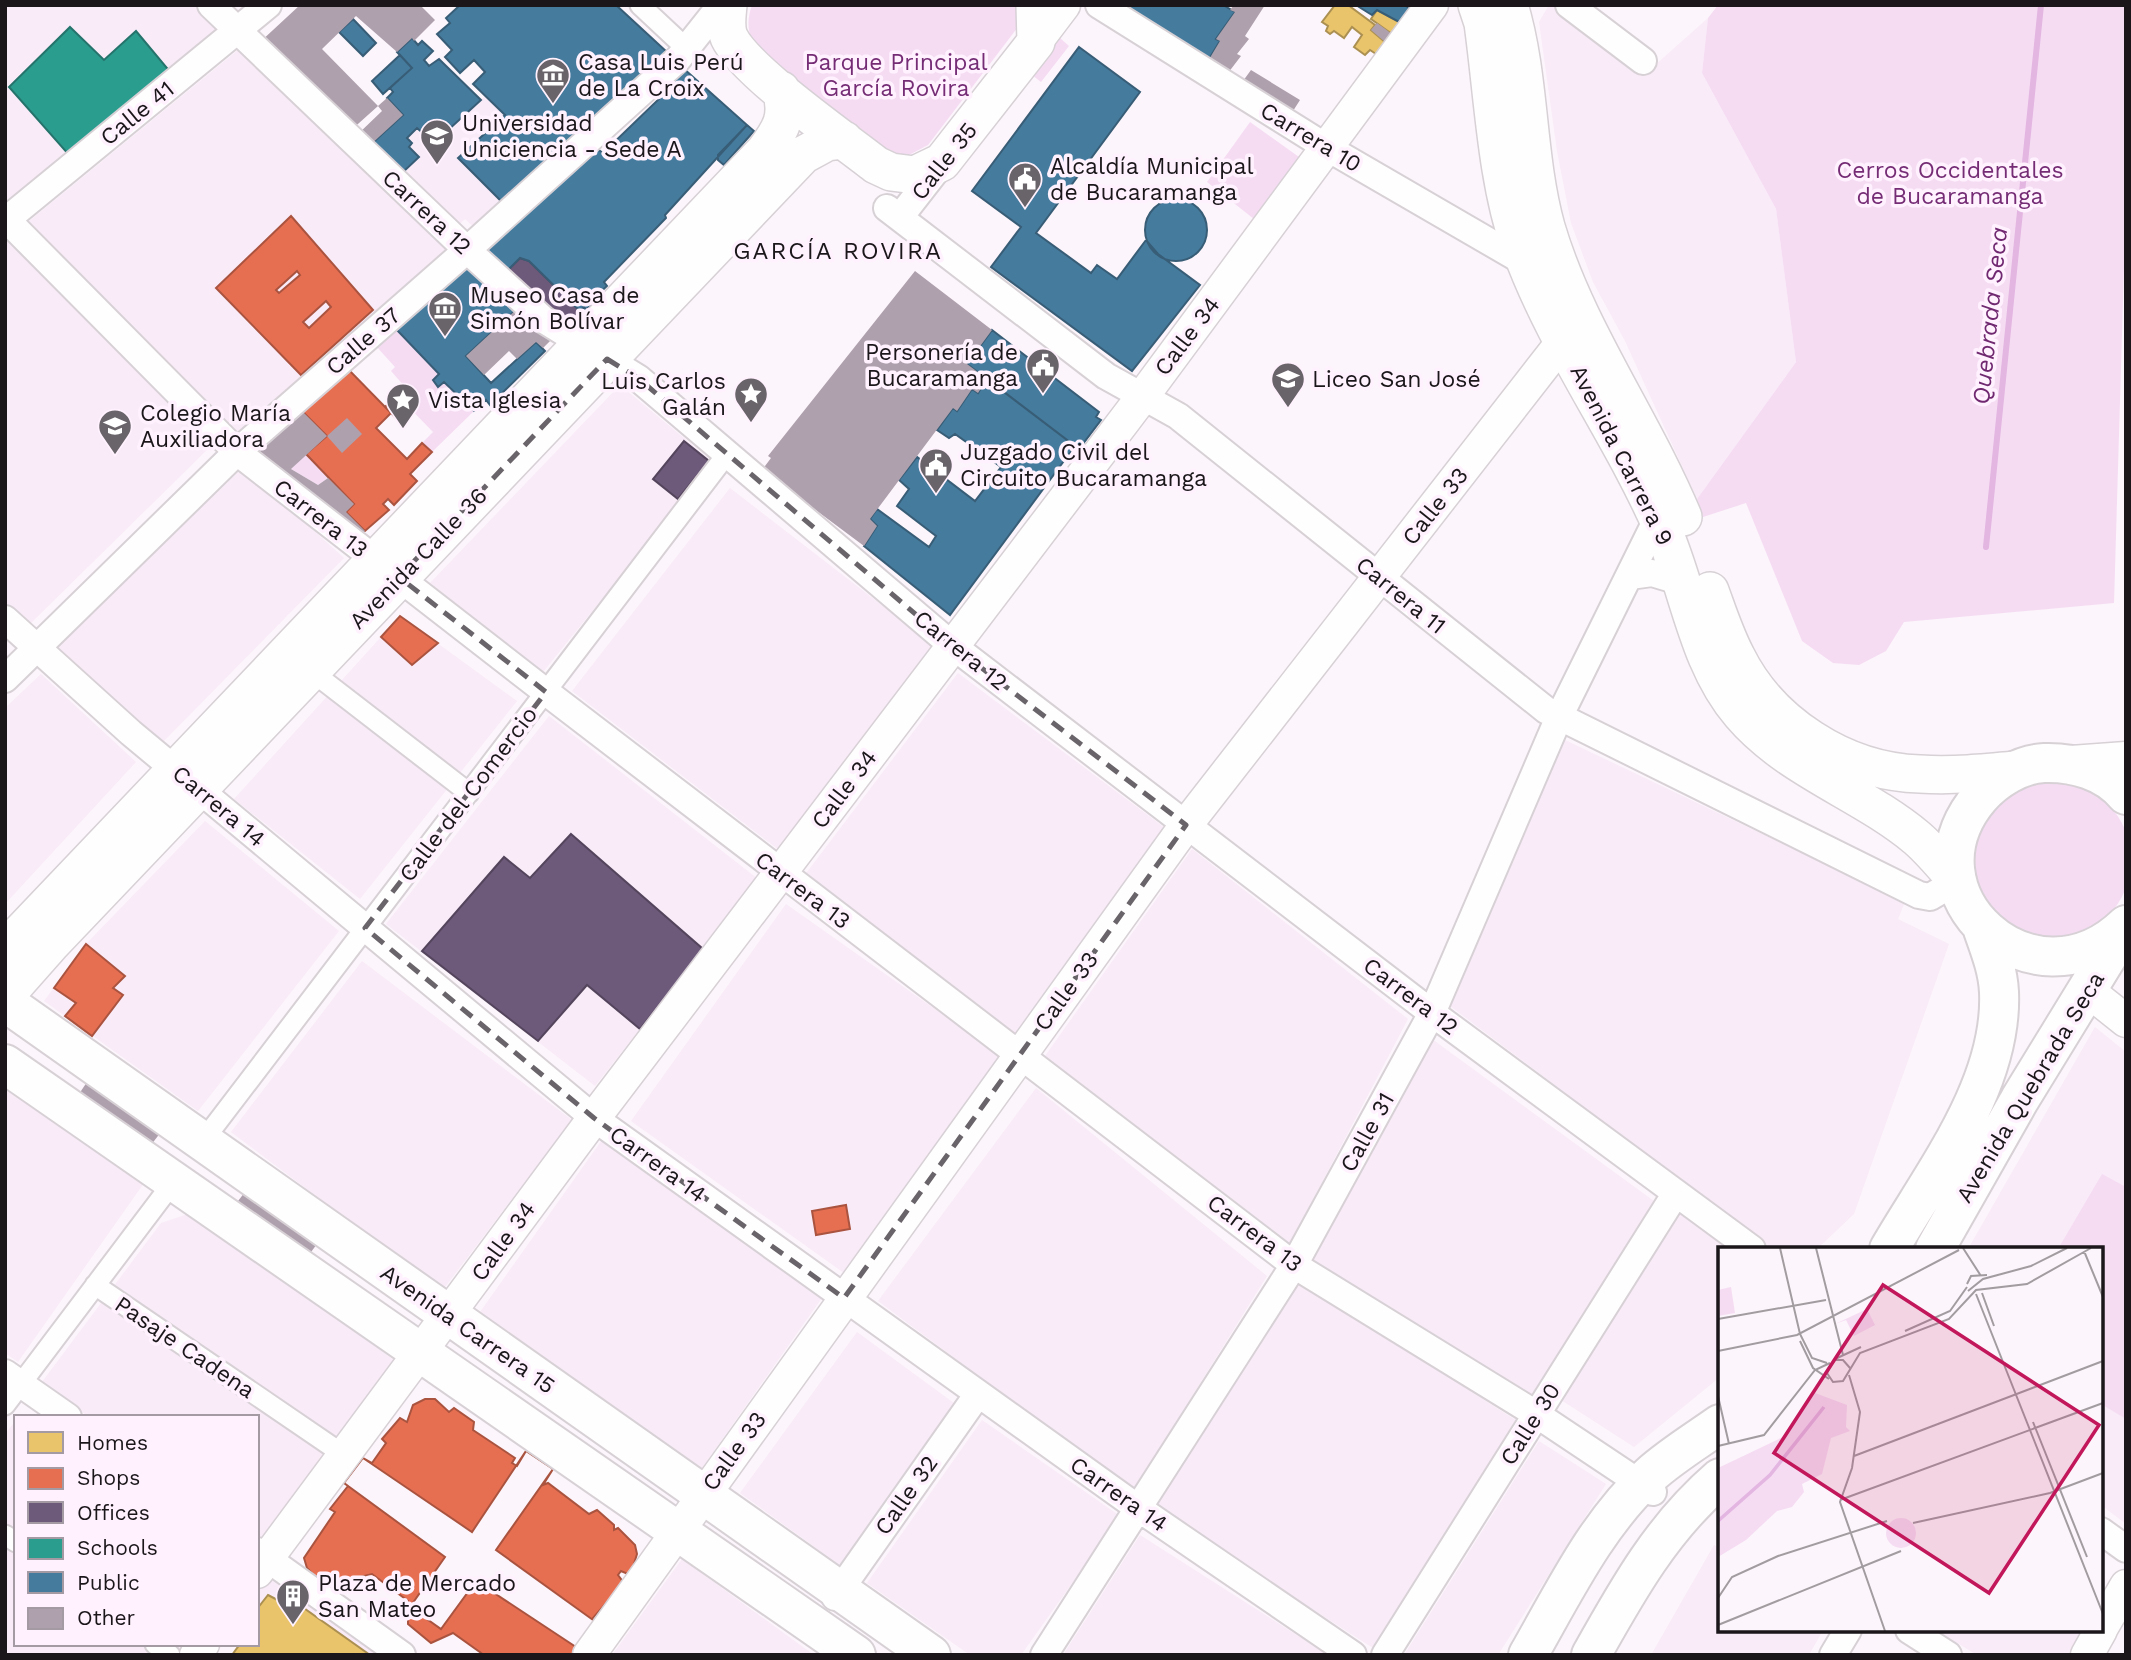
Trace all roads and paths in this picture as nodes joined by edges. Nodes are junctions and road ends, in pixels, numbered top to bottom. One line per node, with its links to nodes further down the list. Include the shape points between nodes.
1 (211, 5): 13 (street, Carrera 12)
2 (268, 5): 13 (street, Calle 41)
3 (640, 5): 15 (street)
4 (721, 5): 15 (street, Calle 37)
5 (728, 5): 17 (main road, via 729,37 751,65)
6 (1035, 5): 14 (main road)
7 (1064, 5): 14 (street, Calle 35)
8 (1098, 5): 19 (street, Carrera 10)
9 (1432, 5): 19 (street, Calle 34)
10 (1477, 5): 24 (main road, Avenida Carrera 9, via 1506,191)
11 (1509, 5): 30 (main road, Avenida Carrera 9, via 1540,195 1554,251)
12 (1569, 5): 16 (street)
13 (236, 31): 22 (street, Calle 41); 23 (street, Carrera 12)
14 (1036, 42): 20 (main road, Calle 35)
15 (687, 49): 23 (street, Calle 37)
16 (1643, 61)
17 (782, 90): 18 (main road); 26 (main road, Avenida Calle 36, via 784,122 771,144)
18 (844, 140): 20 (main road, via 891,172 915,175); 26 (main road, Avenida Calle 36, via 827,142 803,155)
19 (1326, 147): 24 (street, Carrera 10); 27 (street, Calle 34)
20 (942, 162): 21 (street, Calle 35)
21 (894, 212): 27 (street, Carrera 11, via 1106,376)
22 (6, 220): 28 (street, Carrera 13)
23 (467, 250): 26 (street, Carrera 12, via 544,320); 28 (street, Calle 37)
24 (1527, 264): 25 (main road, Avenida Carrera 9)
25 (1563, 341): 30 (main road, Avenida Carrera 9); 33 (street, Calle 33)
26 (594, 351): 29 (street, Carrera 12, via 638,378); 31 (main road, Avenida Calle 36)
27 (1143, 396): 33 (street, Carrera 11, via 1168,409); 36 (street, Calle 34)
28 (237, 452): 31 (street, Carrera 13); 37 (street, Calle 37)
29 (727, 454): 36 (street, Carrera 12); 40 (street, Calle del Comercio)
30 (1665, 504): 32 (street, Calle 31); 34 (main road, Avenida Carrera 9); 44 (main road, Avenida Carrera 9, via 1736,657 1786,720 1840,755 1889,771 1918,775)
31 (386, 568): 40 (street, Carrera 13); 45 (main road, Avenida Calle 36)
32 (1630, 576): 34 (street, via 1653,573); 41 (street, Calle 31)
33 (1379, 577): 41 (street, Carrera 11); 48 (street, Calle 33)
34 (1682, 582): 50 (main road, Avenida Carrera 9, via 1704,648 1739,712 1806,768 1917,838)
35 (5, 619): 37 (street, Carrera 14)
36 (953, 646): 48 (street, Carrera 12); 49 (street, Calle 34)
37 (37, 648): 38 (street, Calle 37); 45 (street, Carrera 14)
38 (5, 679)
39 (324, 681): 46 (street)
40 (546, 692): 46 (street, Calle del Comercio); 49 (street, Carrera 13)
41 (1559, 718): 50 (street, Carrera 11, via 1919,895 1930,897); 58 (street, Calle 31)
42 (2126, 758): 43 (street)
43 (2063, 763): 44 (main road); 47 (main road, via 2104,777)
44 (2016, 770): 50 (main road, via 1989,786 1969,810 1957,839)
45 (187, 779): 52 (street, Carrera 14); 54 (main road, Avenida Calle 36); 56 (main road, Avenida Calle 36)
46 (469, 793): 52 (street, Calle del Comercio)
47 (2126, 795)
48 (1186, 825): 58 (street, Carrera 12); 60 (street, Calle 33)
49 (780, 873): 60 (street, Carrera 13); 62 (street, Calle 34)
50 (1957, 881): 53 (main road, via 1966,907)
51 (2126, 926): 53 (main road, via 2095,948 2066,957 2036,957); 55 (main road, Avenida Quebrada Seca)
52 (366, 928): 62 (street, Carrera 14); 63 (street, Calle del Comercio)
53 (1983, 930): 67 (main road, Avenida Quebrada Seca, via 1999,990 1992,1059 1970,1108)
54 (5, 948)
55 (2087, 990): 59 (street); 68 (main road, Avenida Quebrada Seca)
56 (5, 996)
57 (5, 1002): 72 (main road, Avenida Carrera 15)
58 (1432, 1013): 65 (street, Carrera 12); 69 (street, Calle 31)
59 (2126, 1021)
60 (1020, 1055): 69 (street, Carrera 13); 71 (street, Calle 33)
61 (5, 1064): 73 (main road, Avenida Carrera 15)
62 (594, 1118): 71 (street, Carrera 14); 72 (street, Calle 34)
63 (209, 1133)
64 (168, 1189): 70 (street)
65 (1676, 1192): 66 (street, Carrera 12); 77 (street, Calle 30)
66 (1749, 1247)
67 (1890, 1247)
68 (1937, 1247)
69 (1294, 1265): 77 (street, Carrera 13); 85 (street, Calle 31)
70 (95, 1285): 74 (street); 81 (street, Pasaje Cadena)
71 (845, 1298): 75 (street, Carrera 14); 83 (street, Calle 33)
72 (448, 1315): 73 (street, Calle 34); 83 (main road, Avenida Carrera 15)
73 (422, 1352): 81 (street, Calle 34); 86 (main road, Avenida Carrera 15)
74 (13, 1378): 76 (street); 78 (street)
75 (978, 1394): 85 (street, Carrera 14); 91 (street, Calle 32)
76 (5, 1405)
77 (1536, 1414): 82 (street, Carrera 13); 102 (street, Calle 30)
78 (65, 1415)
79 (1718, 1425): 82 (main road, via 1666,1462)
80 (1718, 1432): 82 (main road)
81 (344, 1455): 89 (street, Calle 34)
82 (1648, 1489): 103 (main road, via 1602,1533); 104 (main road)
83 (703, 1494): 86 (street, Calle 33); 91 (main road, Avenida Carrera 15)
84 (1714, 1498): 105 (main road, via 1641,1566); 106 (main road)
85 (1138, 1508): 100 (street, Calle 31); 101 (street, Carrera 14)
86 (678, 1529): 97 (street, Calle 33); 98 (main road, Avenida Carrera 15)
87 (2103, 1532): 88 (street)
88 (2126, 1549)
89 (261, 1561): 96 (street)
90 (2126, 1586): 92 (street)
91 (837, 1593): 99 (main road, Avenida Carrera 15)
92 (2103, 1626)
93 (1847, 1632): 107 (street)
94 (1912, 1632): 108 (street)
95 (2100, 1632): 109 (street)
96 (402, 1655)
97 (589, 1655)
98 (856, 1655)
99 (931, 1655)
100 (1044, 1655)
101 (1353, 1655)
102 (1385, 1655)
103 (1528, 1655)
104 (1557, 1655)
105 (1591, 1655)
106 (1618, 1655)
107 (1833, 1655)
108 (1948, 1655)
109 (2087, 1655)

